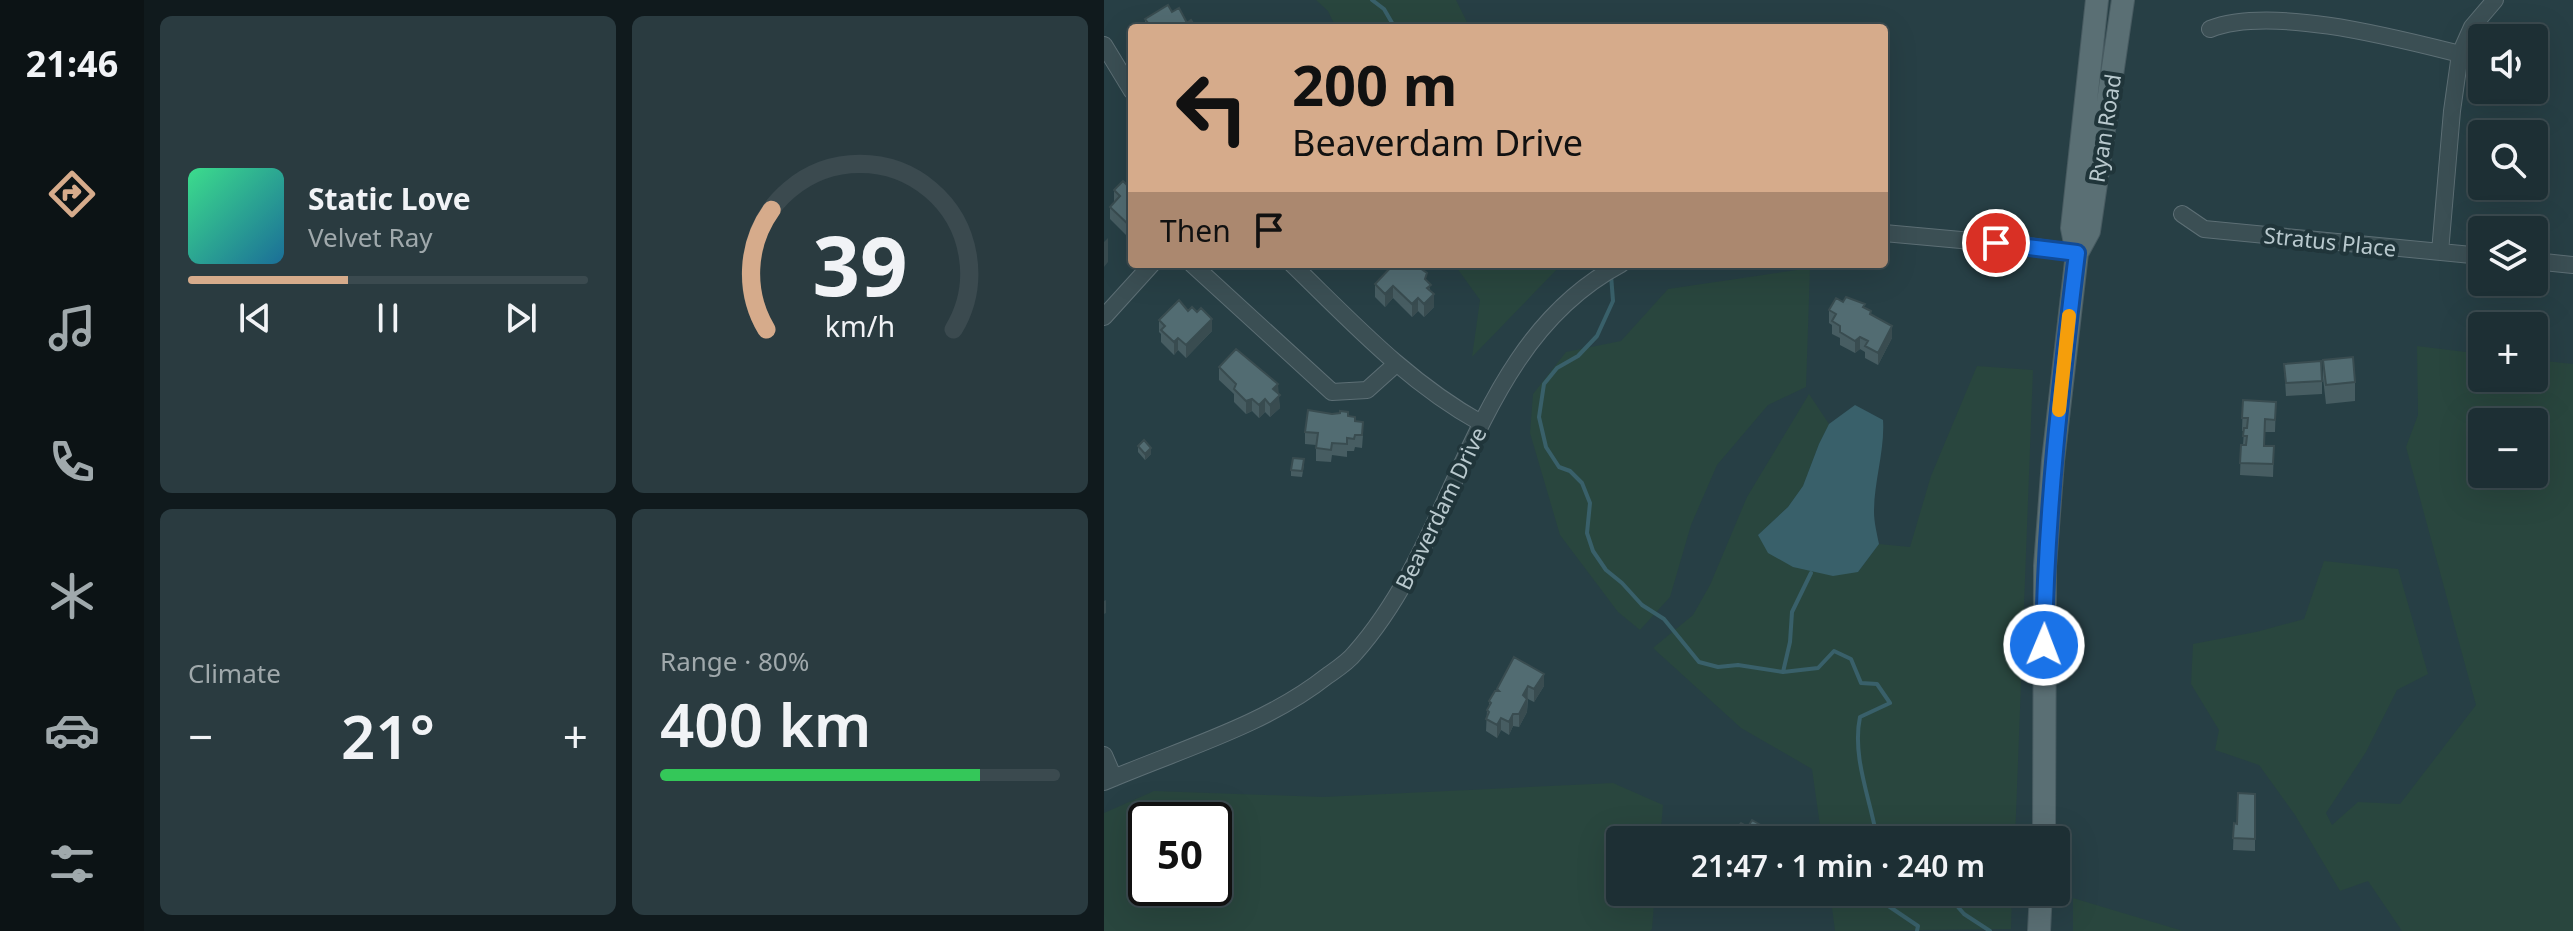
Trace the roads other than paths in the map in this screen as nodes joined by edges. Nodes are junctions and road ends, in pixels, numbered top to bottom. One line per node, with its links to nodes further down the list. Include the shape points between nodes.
1 (2097, 0): 11 (main road, Ryan Road, via 2072,228)
2 (2123, 0): 11 (main road, Ryan Road, via 2089,231)
3 (2495, 0): 6 (street, via 2472,27)
4 (2210, 29): 6 (street, via 2254,20 2299,23 2388,36)
5 (1104, 45): 7 (street)
6 (2460, 54): 10 (street)
7 (1128, 84)
8 (2182, 214): 10 (street, Stratus Place, via 2204,229)
9 (1888, 233): 11 (street)
10 (2440, 252): 12 (street, Stratus Place)
11 (2077, 253): 24 (main road, Ryan Road, via 2045,566)
12 (2468, 255)
13 (2548, 262): 14 (street)
14 (2573, 265)
15 (1148, 268): 19 (street)
16 (1196, 268): 20 (street, via 1332,392 1367,390)
17 (1296, 268): 20 (street)
18 (1613, 268): 21 (street, Beaverdam Drive, via 1575,294 1533,338)
19 (1104, 317)
20 (1396, 364): 21 (street)
21 (1481, 423): 23 (street, Beaverdam Drive, via 1417,561 1389,610 1353,656 1272,712)
22 (1104, 755): 23 (street)
23 (1109, 780)
24 (2044, 826)
25 (2040, 906): 26 (main road)
26 (2039, 931)

